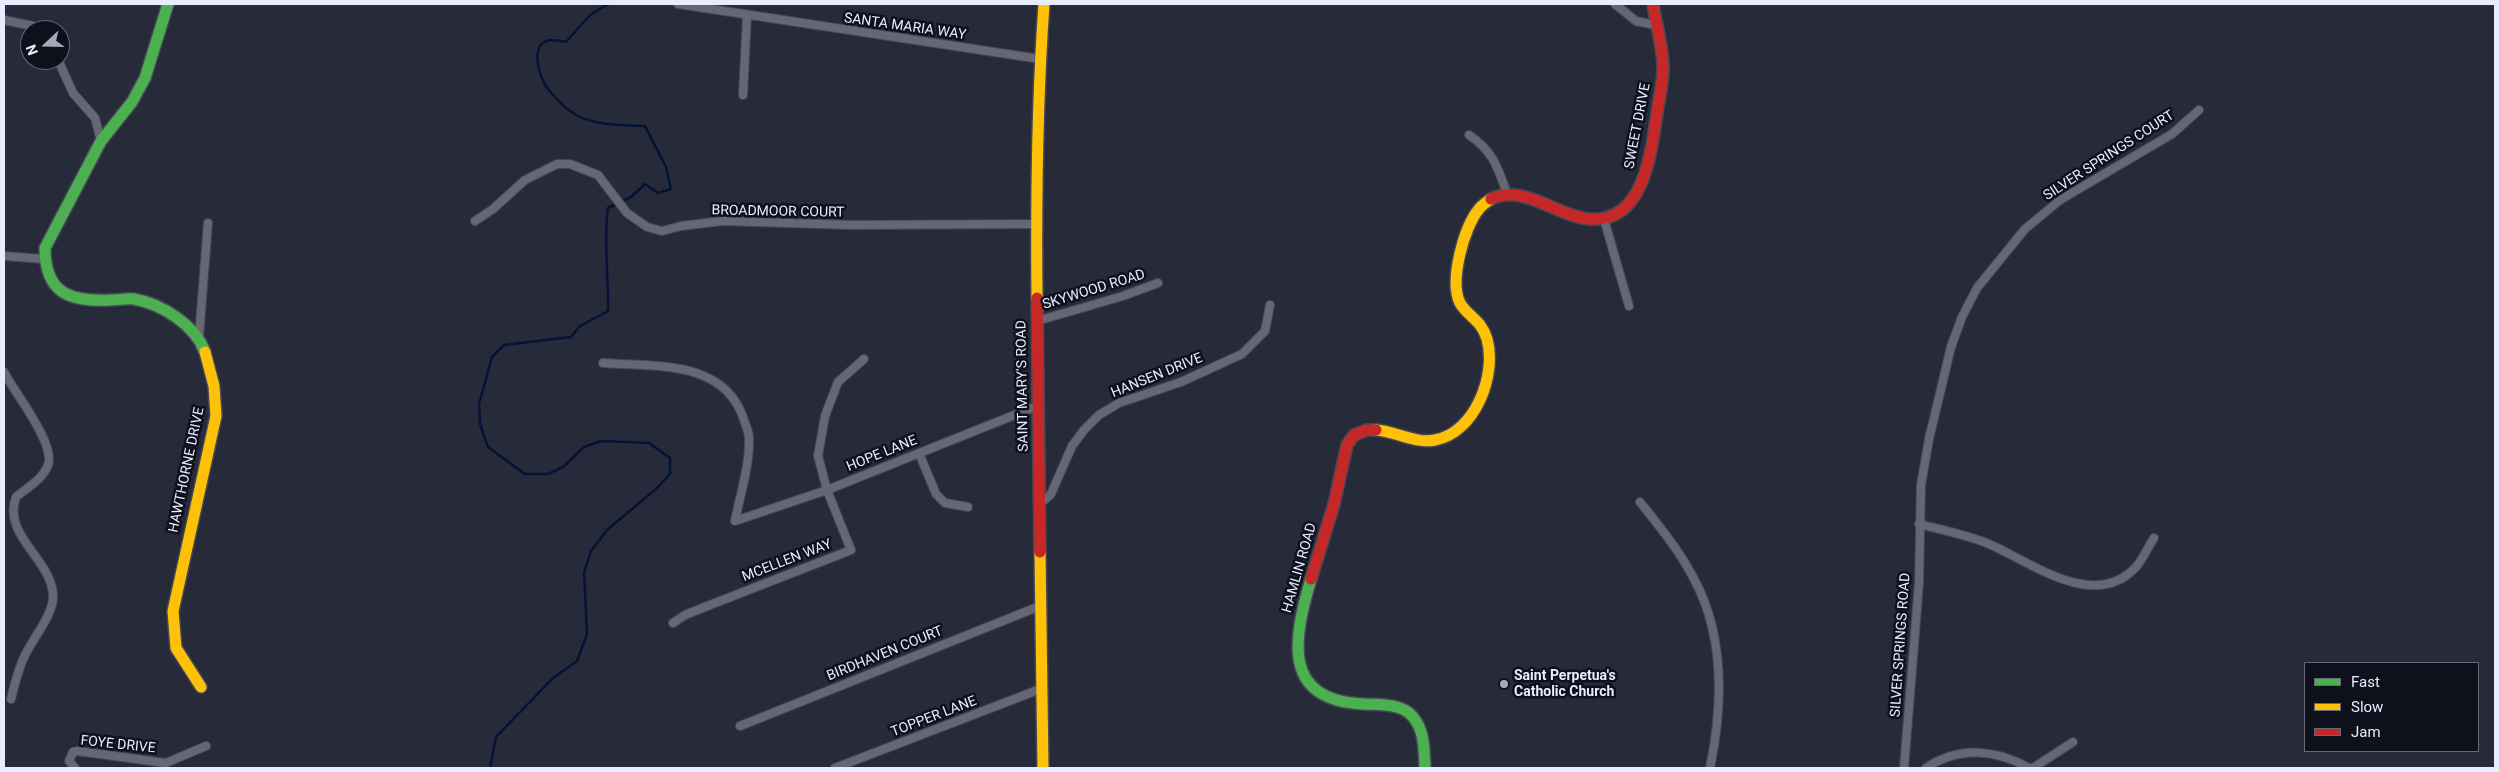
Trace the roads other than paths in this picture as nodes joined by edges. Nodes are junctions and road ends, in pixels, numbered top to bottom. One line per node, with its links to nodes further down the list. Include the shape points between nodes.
1 (168, 4): 15 (street, via 145,78 132,102)
2 (678, 4): 6 (street, SANTA MARIA WAY)
3 (1044, 4): 10 (street, SAINT MARY'S ROAD)
4 (1615, 4): 9 (street, via 1636,21)
5 (1653, 4): 9 (street, SWEET DRIVE)
6 (747, 16): 10 (street, SANTA MARIA WAY); 12 (street)
7 (4, 20): 8 (street)
8 (20, 23)
9 (1655, 25): 18 (street, SWEET DRIVE, via 1663,70 1650,159 1641,186 1630,202)
10 (1040, 59): 20 (street, SAINT MARY'S ROAD)
11 (63, 70): 15 (street, via 74,93 95,118)
12 (743, 95)
13 (2199, 110): 37 (street, SILVER SPRINGS COURT, via 2172,134 2060,200 2025,229 1978,288 1951,347 1929,439 1921,485)
14 (1469, 135): 16 (street, via 1493,156)
15 (101, 141): 22 (street, via 45,248)
16 (1507, 193): 18 (street, via 1524,196 1579,218); 50 (street, HAMLIN ROAD, via 1480,207 1454,281 1460,302 1479,322 1487,338 1488,374 1481,397 1456,432 1445,439 1421,440 1374,430 1361,431 1348,441 1334,510 1304,600 1296,650 1300,667 1313,688 1334,702 1384,703 1408,711 1422,729 1426,743)
17 (475, 220): 20 (street, BROADMOOR COURT, via 526,180 556,164 570,164 598,175 628,213 647,227 662,231 722,221 851,225)
18 (1604, 220): 25 (street)
19 (208, 223): 27 (street)
20 (1036, 224): 26 (street, SAINT MARY'S ROAD)
21 (4, 256): 22 (street)
22 (44, 259): 27 (street, via 46,275 66,295 105,300 134,299 174,316)
23 (1158, 283): 26 (street, SKYWOOD ROAD)
24 (1270, 305): 35 (street, HANSEN DRIVE, via 1265,332 1242,354 1181,382 1119,403 1099,415 1072,446 1051,494)
25 (1629, 306)
26 (1037, 321): 31 (street, SAINT MARY'S ROAD)
27 (199, 337): 41 (street, HAWTHORNE DRIVE, via 216,396 216,416 173,611 176,648)
28 (864, 359): 33 (street, via 838,382 826,416 818,456)
29 (603, 363): 33 (street, HOPE LANE, via 687,369 705,375 732,394 750,436 735,521)
30 (4, 372): 43 (street, via 50,454 48,465 39,479 16,498 12,514 17,530 46,571 53,592 53,604 22,662)
31 (1037, 406): 32 (street, HOPE LANE); 35 (street, SAINT MARY'S ROAD)
32 (919, 453): 33 (street, HOPE LANE); 36 (street, via 936,494 946,503)
33 (827, 490): 40 (street, MCELLEN WAY, via 851,550 710,604)
34 (1640, 502): 51 (street, via 1682,558 1711,622 1719,680 1717,732)
35 (1040, 504): 39 (street, SAINT MARY'S ROAD)
36 (968, 507)
37 (1919, 524): 38 (street, via 1987,543 2069,582 2086,585 2102,585 2126,576); 52 (street, SILVER SPRINGS ROAD, via 1919,583)
38 (2154, 538)
39 (1040, 606): 42 (street, SAINT MARY'S ROAD); 44 (street, BIRDHAVEN COURT)
40 (673, 623)
41 (201, 687)
42 (1042, 688): 48 (street, TOPPER LANE); 49 (street, SAINT MARY'S ROAD)
43 (11, 699)
44 (740, 726)
45 (2073, 742): 54 (street)
46 (206, 746): 47 (street, FOYE DRIVE, via 166,763 77,751 69,761)
47 (75, 768)
48 (835, 768)
49 (1043, 768)
50 (1425, 768)
51 (1710, 768)
52 (1904, 768)
53 (1926, 768): 54 (street, via 1949,756 1972,751 1993,753)
54 (2031, 768)

